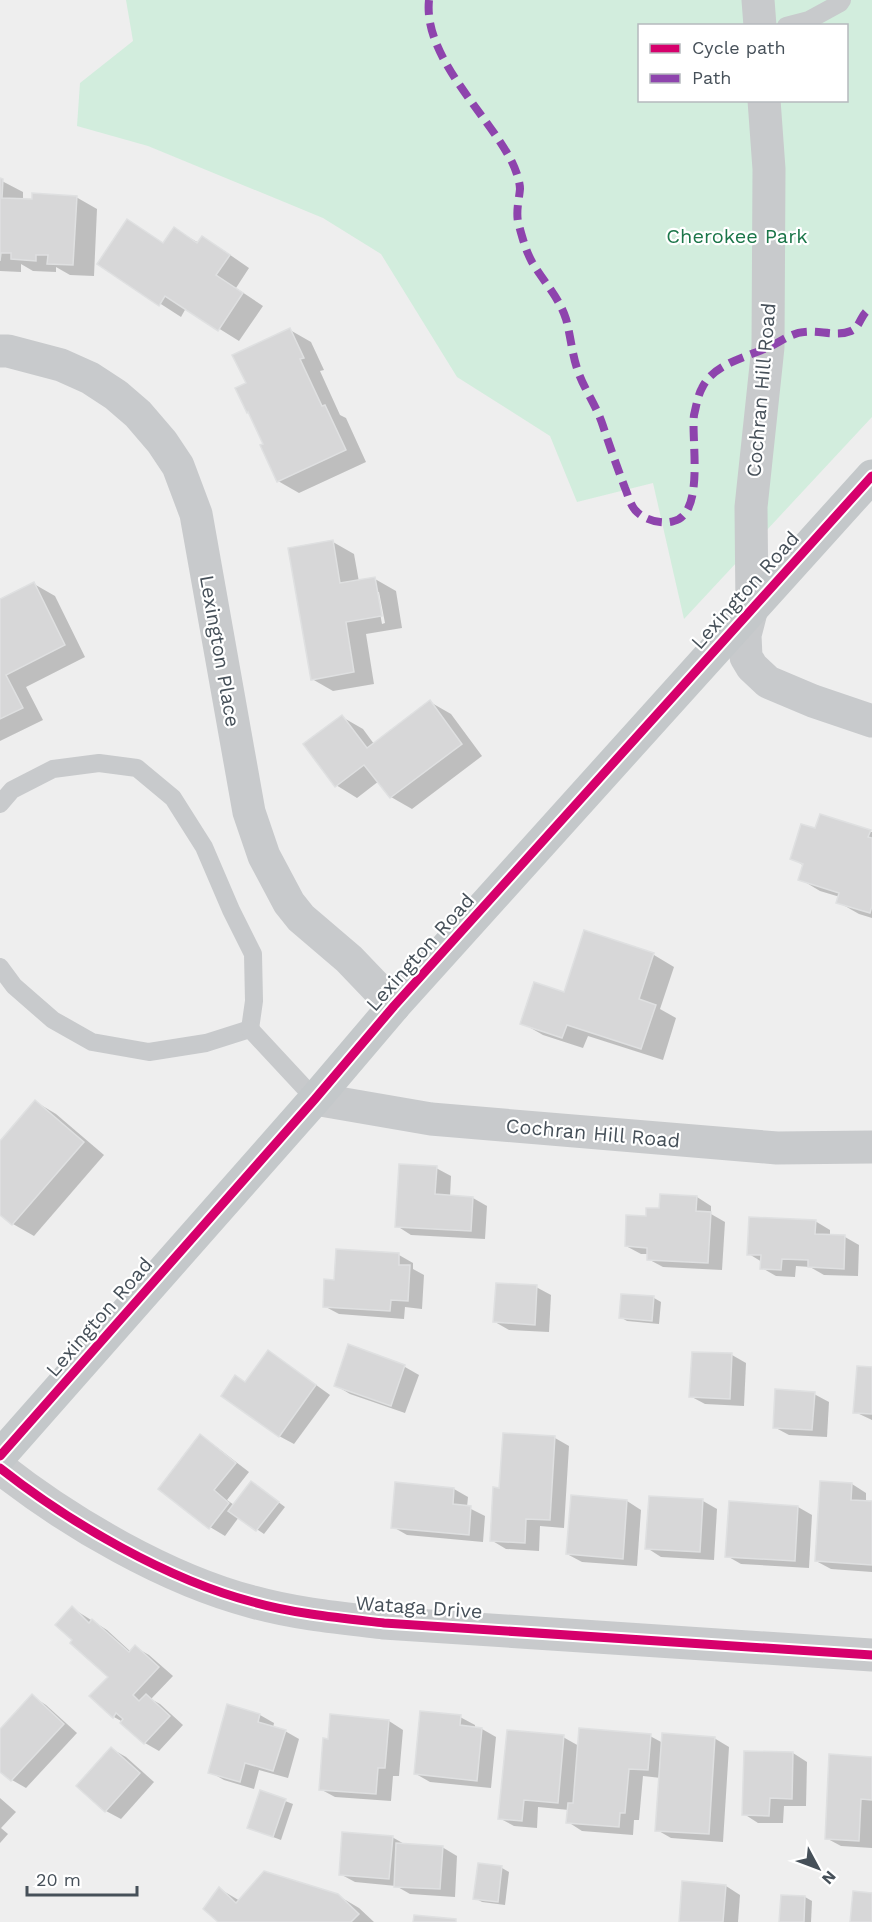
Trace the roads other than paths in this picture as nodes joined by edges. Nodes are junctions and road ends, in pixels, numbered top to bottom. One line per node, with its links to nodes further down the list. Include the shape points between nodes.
1 (758, 0): 3 (street)
2 (842, 0): 4 (lane)
3 (760, 24)
4 (793, 24)
5 (764, 102): 8 (street, Cochran Hill Road, via 769,169 768,347 751,507)
6 (0, 351): 12 (street, Lexington Place, via 62,365 90,378 138,414 178,466 196,514 249,812 264,856 301,918 349,959)
7 (872, 476): 8 (main road, Lexington Road)
8 (752, 608): 9 (street, Cochran Hill Road, via 745,635 746,657 752,667 768,682); 12 (main road, Lexington Road)
9 (872, 722)
10 (0, 804): 13 (lane, via 12,790 53,769 99,763 137,768 173,798 204,847 253,954)
11 (0, 967): 13 (lane, via 14,986 53,1020 92,1042 148,1052 206,1043)
12 (394, 1006): 14 (main road, Lexington Road)
13 (250, 1029): 14 (lane)
14 (315, 1100): 15 (street, Cochran Hill Road, via 443,1120 777,1148); 16 (main road, Lexington Road)
15 (872, 1146)
16 (0, 1456)
17 (0, 1468): 18 (street, Wataga Drive, via 36,1496 119,1546 187,1579 252,1602 313,1616)
18 (872, 1655)

